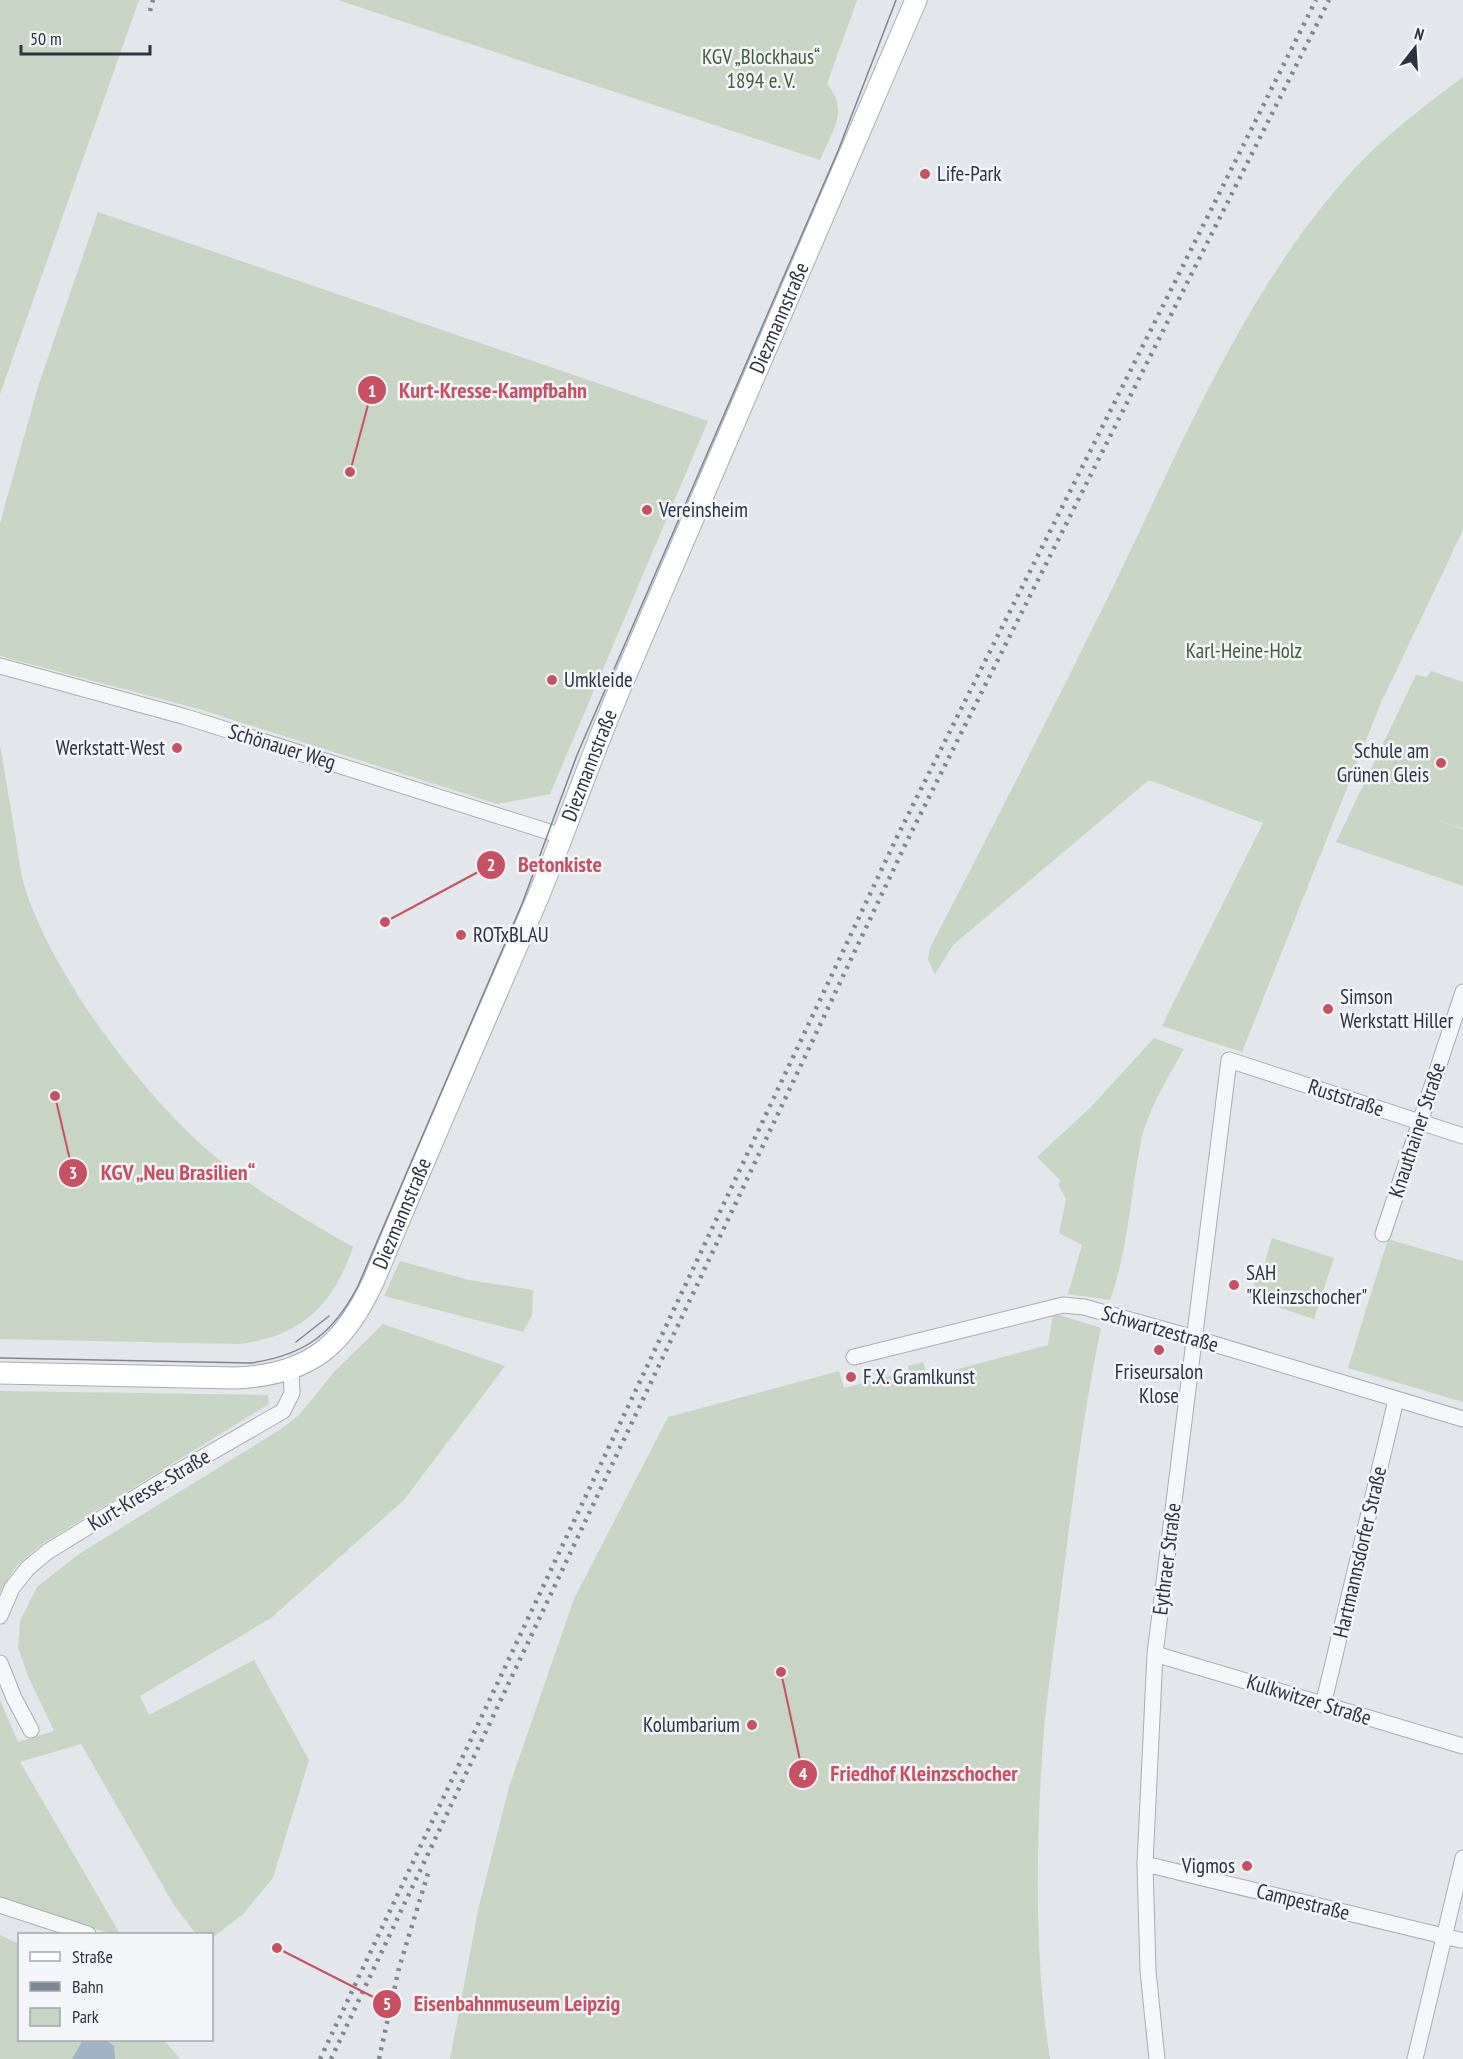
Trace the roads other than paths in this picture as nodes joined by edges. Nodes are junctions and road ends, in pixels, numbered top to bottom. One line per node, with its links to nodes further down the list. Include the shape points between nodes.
1 (916, 0): 3 (street, Diezmannstraße, via 579,785)
2 (0, 666): 3 (street, Schönauer Weg, via 197,721)
3 (562, 836): 11 (street, Diezmannstraße, via 363,1303 332,1346)
4 (1463, 992): 6 (street, Knauthainer Straße)
5 (1229, 1060): 6 (street, Ruststraße); 9 (street, Eythraer Straße)
6 (1420, 1121): 7 (street, Ruststraße); 8 (street, Knauthainer Straße)
7 (1463, 1136)
8 (1383, 1234)
9 (1194, 1338): 10 (street, Schwartzestraße, via 1084,1307 1063,1305); 13 (street, Schwartzestraße); 16 (street, Eythraer Straße)
10 (854, 1357)
11 (291, 1369): 12 (street, Diezmannstraße, via 235,1378); 15 (street, Kurt-Kresse-Straße, via 292,1393 283,1411 47,1552 12,1588)
12 (0, 1373)
13 (1396, 1400): 14 (street, Schwartzestraße); 18 (street, Hartmannsdorfer Straße)
14 (1463, 1419)
15 (0, 1616)
16 (1155, 1654): 18 (street, Kulkwitzer Straße); 22 (street, Eythraer Straße)
17 (0, 1663): 19 (street)
18 (1323, 1705): 20 (street, Kulkwitzer Straße)
19 (31, 1730)
20 (1463, 1746)
21 (1463, 1858): 25 (street)
22 (1145, 1864): 25 (street, Campestraße); 27 (street, Eythraer Straße)
23 (0, 1905): 24 (street)
24 (82, 1933)
25 (1445, 1936): 26 (street, Campestraße); 28 (street)
26 (1460, 1940)
27 (1157, 2059)
28 (1414, 2059)

